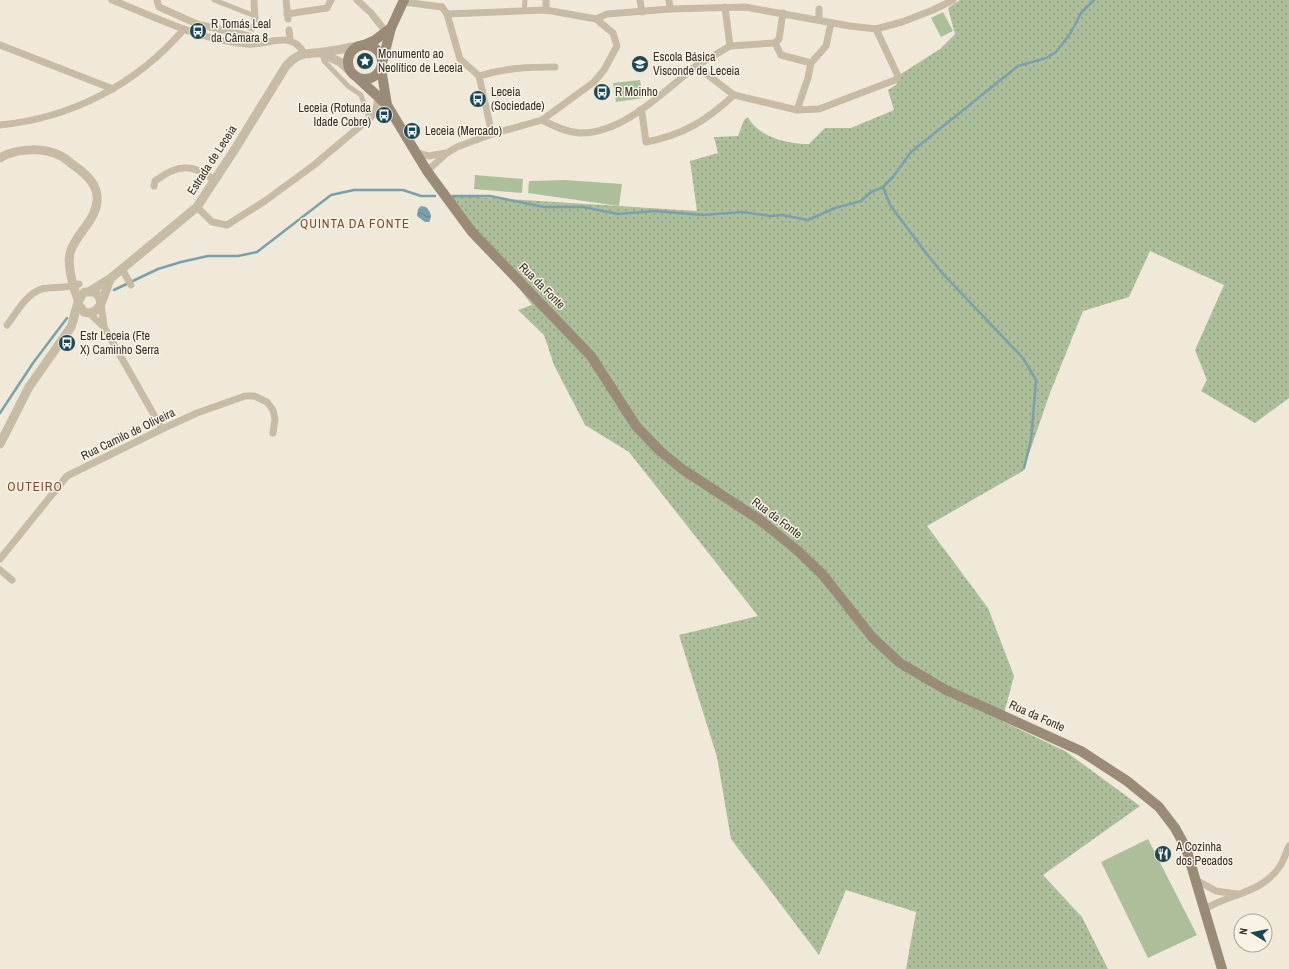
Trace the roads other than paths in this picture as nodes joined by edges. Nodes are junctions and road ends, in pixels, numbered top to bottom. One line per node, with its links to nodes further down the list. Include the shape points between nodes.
1 (112, 0): 27 (street)
2 (157, 0): 33 (street, via 159,7 198,24 250,34)
3 (214, 0): 23 (street)
4 (254, 0): 23 (street)
5 (286, 0): 6 (street, via 288,16 327,8)
6 (331, 0)
7 (357, 0): 30 (street)
8 (525, 0): 19 (street)
9 (546, 0): 18 (street)
10 (640, 0): 20 (street)
11 (669, 0): 16 (street)
12 (953, 0): 28 (street, via 902,22)
13 (403, 3): 14 (street); 30 (main road)
14 (442, 3): 22 (street)
15 (725, 7): 16 (street); 21 (street, via 745,7); 36 (street)
16 (670, 9): 20 (street)
17 (819, 9): 25 (street)
18 (546, 10): 19 (street); 24 (street)
19 (524, 11): 22 (street)
20 (642, 12): 24 (street, via 607,14)
21 (783, 13): 25 (street); 32 (street, via 779,39)
22 (447, 14): 44 (street, via 460,59)
23 (255, 18)
24 (596, 19): 53 (street, via 613,33 615,51 594,82)
25 (819, 20): 26 (street)
26 (831, 23): 28 (street); 39 (street, via 826,46)
27 (184, 29): 33 (street, via 199,35); 46 (street, via 145,67)
28 (876, 29): 51 (street, via 898,76 895,80 819,109)
29 (289, 30): 31 (street)
30 (388, 30): 35 (main road); 40 (main road)
31 (290, 40): 33 (street); 38 (street, via 299,44)
32 (775, 43): 36 (street); 39 (street, via 782,55)
33 (248, 44)
34 (0, 45): 46 (street)
35 (361, 45): 37 (street); 40 (main road, via 370,45 379,52); 43 (main road, via 350,54)
36 (730, 46): 41 (street)
37 (322, 52): 38 (street); 43 (street); 52 (street, via 324,61 360,95)
38 (304, 53): 60 (street, Estrada de Leceia, via 286,66)
39 (811, 63): 51 (street)
40 (382, 66): 45 (main road, via 378,73 369,79); 49 (main road, Rua da Fonte)
41 (696, 66): 47 (street); 50 (street)
42 (555, 67): 44 (street, via 526,66)
43 (350, 70): 45 (main road)
44 (479, 76): 55 (street)
45 (358, 78): 48 (main road, Rua da Fonte)
46 (113, 89): 54 (street, via 95,99 52,115)
47 (734, 95): 50 (street, via 714,113 686,131 646,142); 51 (street)
48 (378, 97): 49 (main road, Rua da Fonte); 52 (street, via 376,110)
49 (389, 108): 56 (main road, Rua da Fonte)
50 (640, 110): 53 (street, via 617,125 590,132 569,131)
51 (797, 110)
52 (369, 118): 62 (street, via 314,165 227,225 212,222)
53 (542, 120): 55 (street)
54 (0, 125)
55 (492, 134): 57 (street)
56 (415, 152): 57 (street, via 429,156); 59 (main road, Rua da Fonte)
57 (448, 152): 59 (street)
58 (0, 158): 66 (street, via 20,150 54,153 85,173 93,184 97,196 96,209 71,250 70,264)
59 (427, 171): 82 (main road, Rua da Fonte, via 482,243 591,356 636,426 660,451 789,543 823,575 872,637 900,663 946,690 1081,751 1110,768 1149,798 1168,818 1180,837 1191,859)
60 (214, 180): 61 (street, via 189,167 177,168 155,180); 62 (street, Estrada de Leceia)
61 (154, 186)
62 (197, 207): 63 (street, Estrada de Leceia)
63 (122, 269): 64 (street, Estrada de Leceia); 65 (street)
64 (111, 278): 67 (street, Estrada de Leceia); 69 (street, Estrada de Leceia)
65 (130, 282)
66 (76, 285): 67 (street); 68 (street); 71 (street, via 35,292)
67 (89, 291): 68 (street, via 82,294); 69 (street, via 96,293)
68 (78, 302): 70 (street, via 82,310); 72 (street)
69 (101, 303): 70 (street, via 98,310); 73 (street)
70 (89, 314): 72 (street); 73 (street)
71 (7, 325)
72 (71, 327): 74 (street)
73 (104, 327): 75 (street)
74 (3, 429): 77 (street)
75 (162, 429): 76 (street, Rua Camilo de Oliveira, via 197,413 245,396 254,396 267,402 273,410); 78 (street, Rua Camilo de Oliveira, via 67,476)
76 (273, 433)
77 (0, 444)
78 (0, 559)
79 (0, 570): 80 (street)
80 (12, 580)
81 (1289, 846): 83 (street, via 1280,866 1271,876)
82 (1196, 880): 83 (street, via 1216,891); 84 (main road, Rua da Fonte)
83 (1243, 894): 84 (street)
84 (1205, 909): 85 (main road, Rua da Fonte)
85 (1222, 969)

